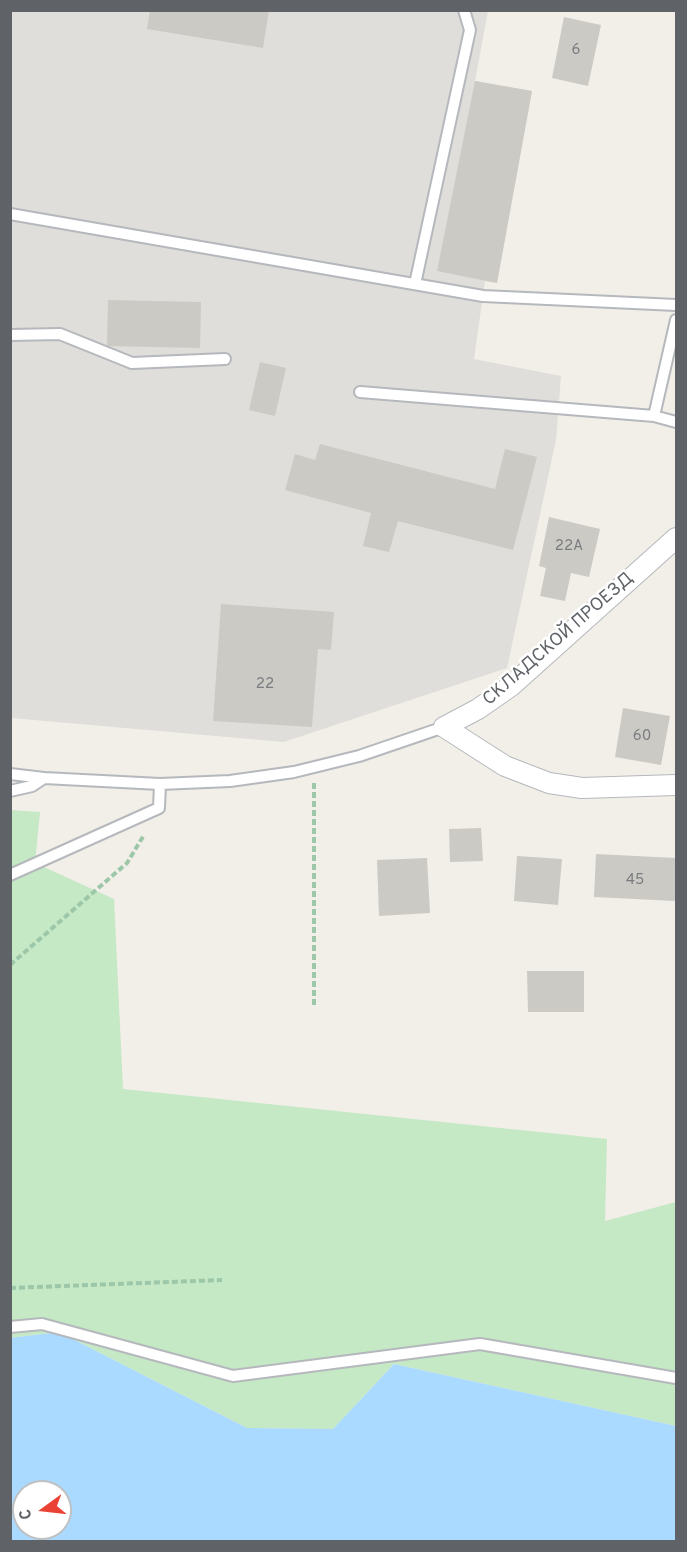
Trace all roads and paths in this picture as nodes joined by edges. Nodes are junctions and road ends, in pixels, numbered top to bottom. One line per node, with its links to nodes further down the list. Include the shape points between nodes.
1 (464, 10): 3 (lane, via 470,30)
2 (10, 214): 3 (lane)
3 (415, 284): 4 (lane, via 483,296)
4 (676, 305)
5 (676, 320): 9 (lane)
6 (10, 335): 7 (lane, via 60,334 132,363)
7 (225, 359)
8 (360, 392): 9 (lane)
9 (654, 416): 10 (lane)
10 (676, 422)
11 (676, 538): 12 (street, СКЛАДСКОЙ ПРОЕЗД, via 511,686)
12 (444, 727): 13 (lane, СКЛАДСКОЙ ПРОЕЗД); 17 (street, via 505,766 549,783 582,788)
13 (314, 767): 16 (lane, СКЛАДСКОЙ ПРОЕЗД, via 230,781); 22 (path)
14 (10, 774): 15 (lane, СКЛАДСКОЙ ПРОЕЗД)
15 (44, 778): 16 (lane, СКЛАДСКОЙ ПРОЕЗД); 18 (lane, via 32,786)
16 (160, 784): 19 (lane)
17 (676, 786)
18 (10, 791)
19 (159, 808): 20 (lane); 21 (path, via 128,864)
20 (10, 874)
21 (10, 964)
22 (314, 1005)
23 (222, 1280): 24 (path)
24 (10, 1288)
25 (10, 1327): 26 (lane, via 42,1324 233,1376 480,1344)
26 (676, 1378)

